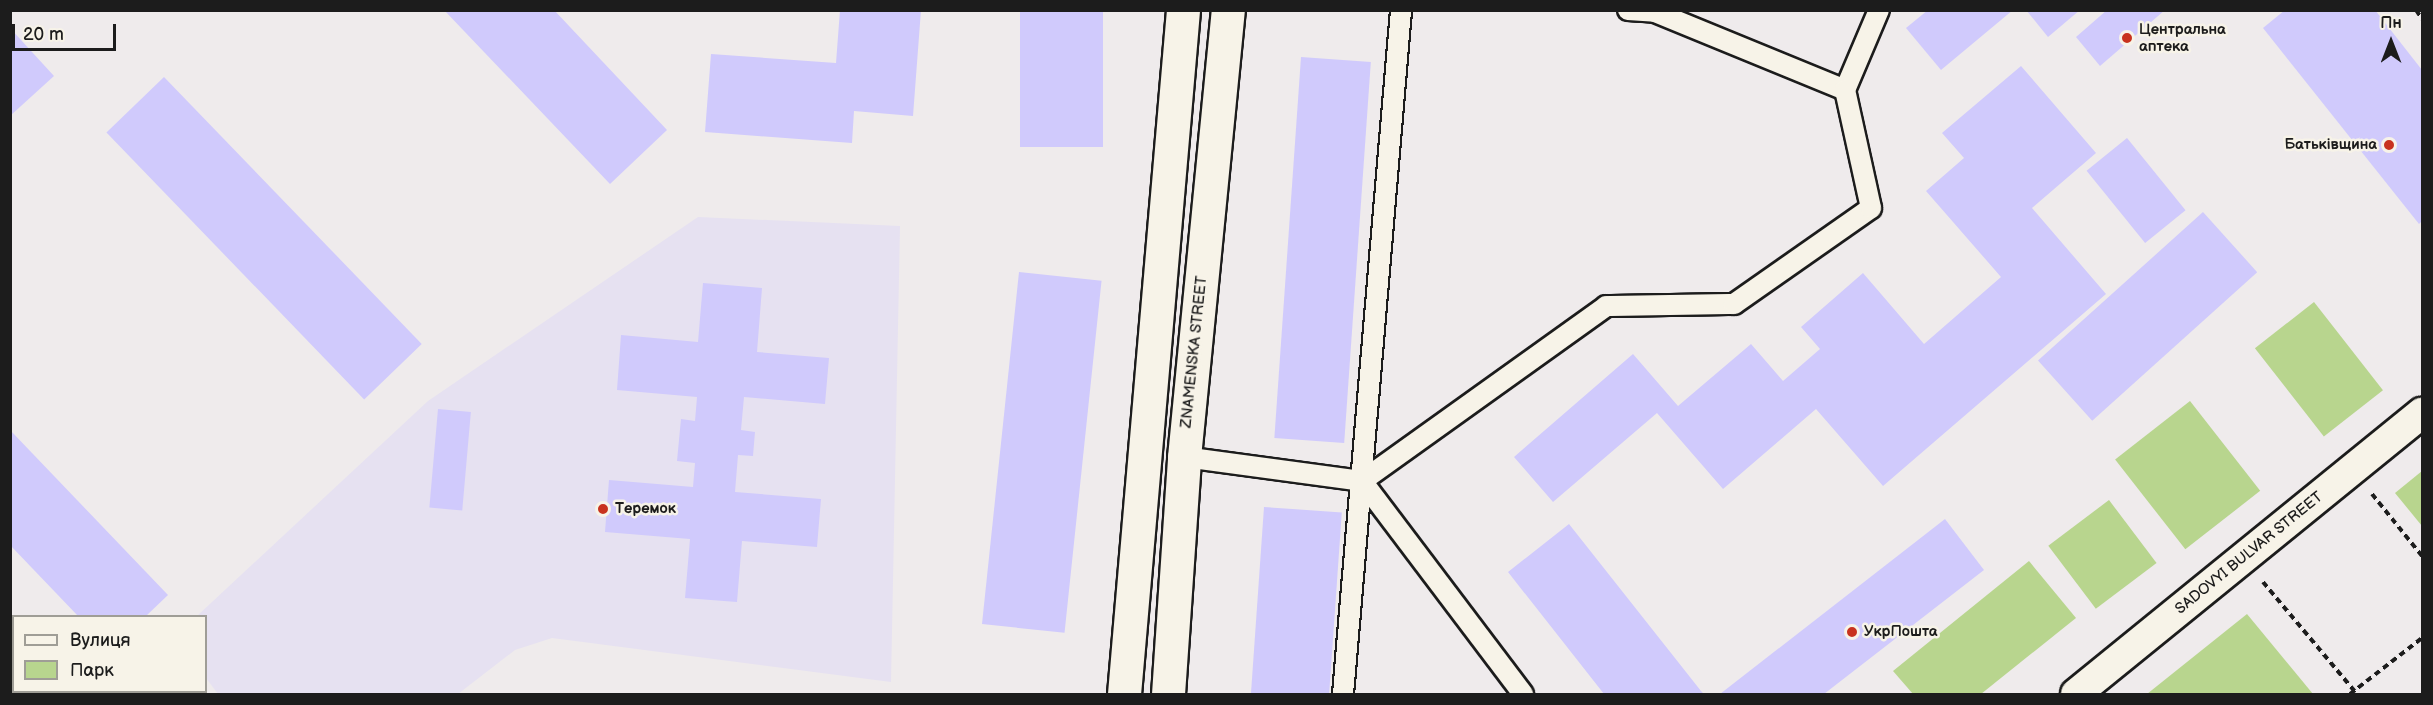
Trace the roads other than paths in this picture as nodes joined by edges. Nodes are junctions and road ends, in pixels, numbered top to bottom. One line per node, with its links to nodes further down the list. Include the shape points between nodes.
1 (1183, 10): 11 (main road)
2 (1228, 10): 9 (main road, ZNAMENSKA STREET)
3 (1401, 10): 10 (lane)
4 (1628, 10): 6 (lane)
5 (1879, 10): 7 (lane)
6 (1681, 17): 7 (lane)
7 (1845, 90): 10 (lane, via 1871,208 1734,304 1606,306)
8 (2422, 412): 15 (street, SADOVYI BULVAR STREET)
9 (1184, 457): 10 (lane); 12 (main road, ZNAMENSKA STREET)
10 (1362, 481): 13 (lane); 14 (lane)
11 (1124, 694)
12 (1168, 694)
13 (1343, 694)
14 (1522, 694)
15 (2076, 694)

